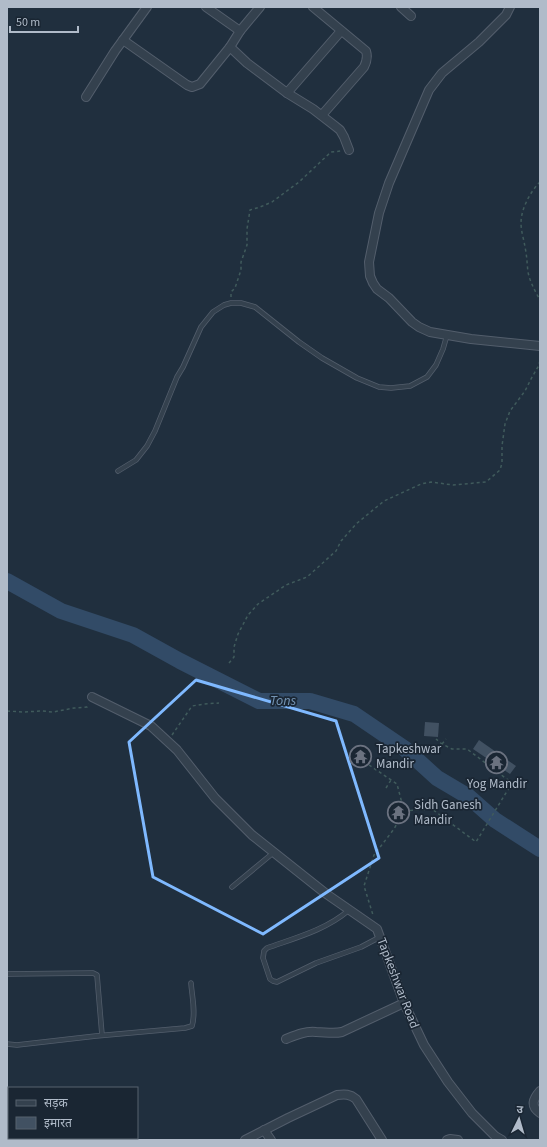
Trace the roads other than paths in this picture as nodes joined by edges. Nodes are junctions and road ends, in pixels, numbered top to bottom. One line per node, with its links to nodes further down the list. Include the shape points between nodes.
1 (147, 7): 10 (street)
2 (206, 7): 8 (street)
3 (260, 7): 8 (street)
4 (313, 7): 9 (street)
5 (401, 7): 7 (street)
6 (510, 7): 16 (street, via 506,15 447,69 429,90 389,183 371,249 370,276 377,289 419,327)
7 (411, 16)
8 (240, 31): 11 (street)
9 (341, 31): 12 (street); 14 (street, via 366,51 367,61)
10 (123, 40): 11 (street, via 192,87 200,84); 13 (street)
11 (230, 47): 12 (street)
12 (288, 93): 14 (street)
13 (86, 97)
14 (322, 115): 15 (street, via 340,130)
15 (349, 150)
16 (447, 335): 17 (street); 18 (lane, via 436,365 428,377 410,386 380,387 357,378 322,358 255,307 231,303 218,308 201,327 153,436 136,460)
17 (540, 346)
18 (118, 471)
19 (92, 697): 20 (street, Tapkeshwar Road, via 151,726 177,750 215,798)
20 (273, 853): 21 (lane); 22 (street, Tapkeshwar Road)
21 (232, 887)
22 (350, 910): 23 (street, Tapkeshwar Road, via 377,929); 23 (lane, via 325,926 267,948 263,958 270,979 277,982)
23 (381, 937): 26 (street, Tapkeshwar Road)
24 (7, 974): 27 (lane, via 97,975)
25 (190, 984): 27 (lane, via 194,1010 192,1026)
26 (404, 1003): 28 (street, via 342,1032 307,1032); 38 (street, Tapkeshwar Road, via 424,1045 448,1082 472,1113)
27 (102, 1035): 29 (lane)
28 (286, 1039)
29 (7, 1044)
30 (540, 1091): 31 (street, via 533,1102)
31 (540, 1113)
32 (264, 1130): 33 (street); 34 (street); 35 (street, via 344,1094 356,1099)
33 (245, 1140)
34 (271, 1140)
35 (382, 1140)
36 (447, 1140): 37 (street)
37 (458, 1140)
38 (502, 1140)

